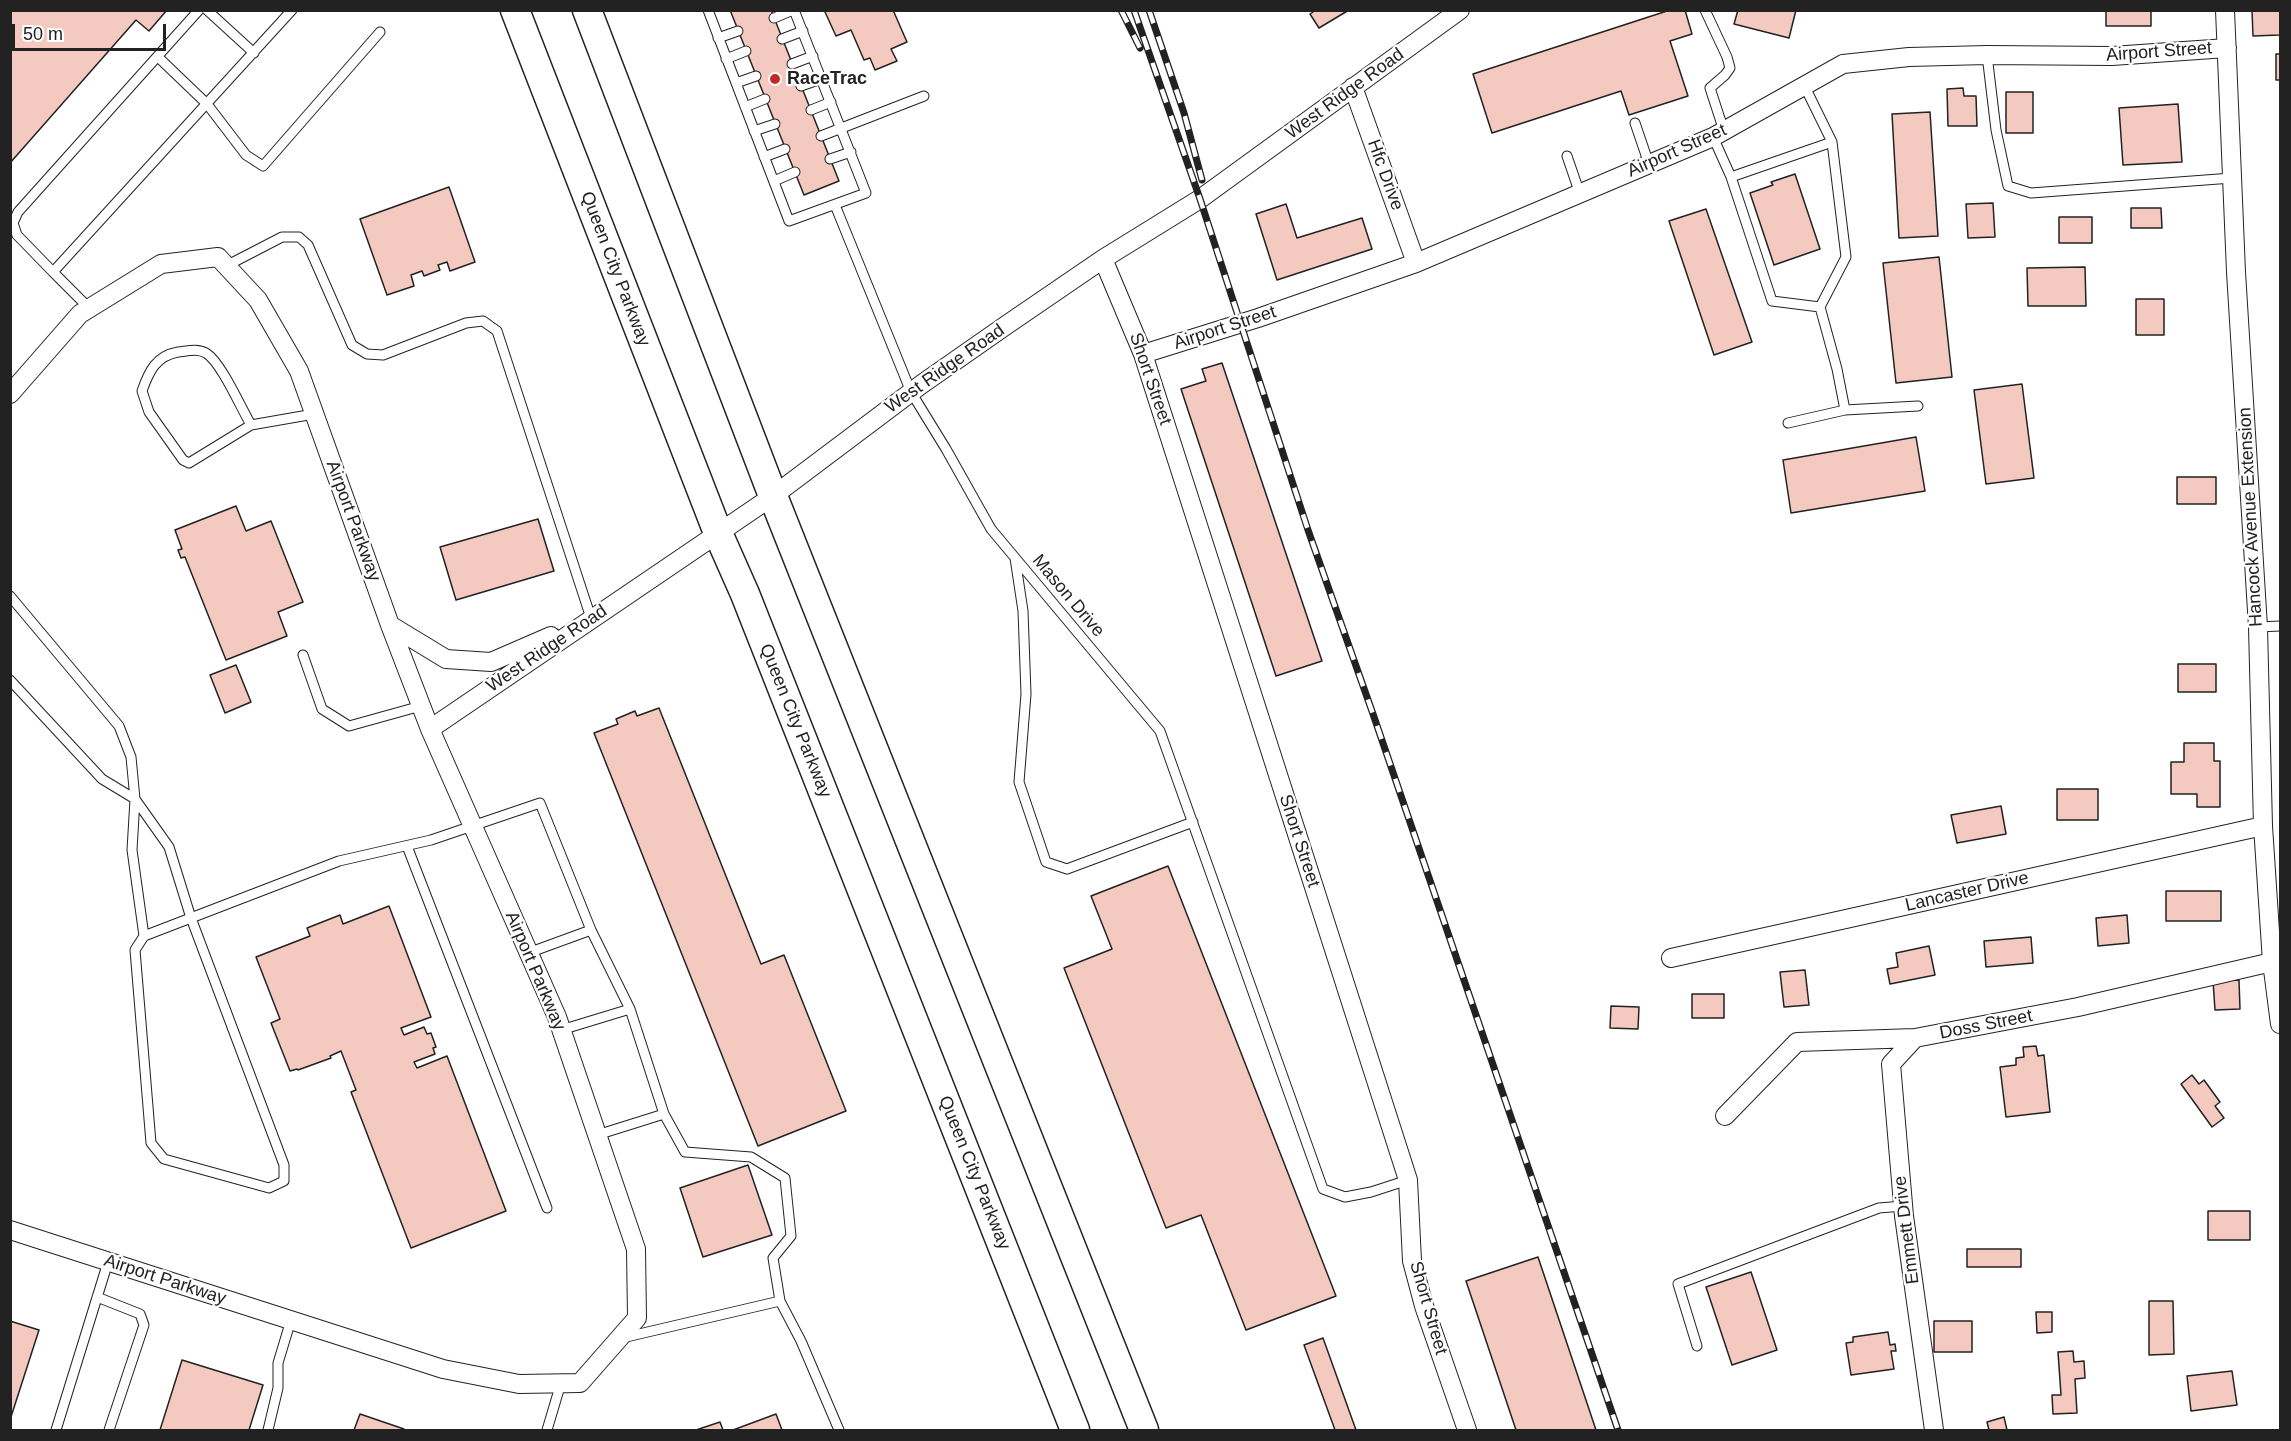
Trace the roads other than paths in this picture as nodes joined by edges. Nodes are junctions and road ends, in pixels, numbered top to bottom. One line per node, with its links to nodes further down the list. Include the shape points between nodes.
1 (199, 10): 22 (lane)
2 (207, 10): 19 (lane)
3 (292, 10): 19 (lane)
4 (515, 10): 71 (main road, Queen City Parkway)
5 (587, 10): 70 (main road)
6 (794, 10): 11 (lane); 13 (lane)
7 (1460, 10): 30 (street, West Ridge Road)
8 (1705, 10): 41 (lane, via 1730,68 1710,88)
9 (2225, 10): 17 (street, Hancock Avenue Extension)
10 (710, 11): 15 (lane)
11 (774, 18)
12 (738, 31): 15 (lane)
13 (803, 31): 16 (lane); 21 (lane)
14 (380, 32): 34 (lane, via 263,166 246,155)
15 (718, 38): 23 (lane)
16 (782, 39)
17 (2228, 48): 20 (street, Airport Street, via 2112,56); 52 (street, Hancock Avenue Extension)
18 (746, 51): 23 (lane)
19 (254, 53): 34 (lane)
20 (1987, 55): 28 (street, Airport Street, via 1843,64); 52 (lane, via 2008,186 2031,193)
21 (813, 56): 24 (lane); 26 (lane)
22 (158, 57): 34 (lane); 59 (lane, via 18,212 13,223 17,235)
23 (726, 59): 27 (lane)
24 (792, 64)
25 (756, 76): 27 (lane)
26 (821, 79): 29 (lane); 33 (lane)
27 (736, 83): 35 (lane)
28 (1804, 85): 41 (street, Airport Street); 43 (lane)
29 (801, 86)
30 (1353, 87): 56 (street, West Ridge Road, via 1200,199); 57 (street, Hfc Drive)
31 (924, 96): 39 (lane)
32 (765, 99): 35 (lane)
33 (831, 102): 36 (lane); 39 (lane)
34 (207, 104): 59 (lane)
35 (745, 107): 40 (lane)
36 (811, 110)
37 (1635, 123): 49 (lane)
38 (775, 124): 40 (lane)
39 (841, 128): 42 (lane); 45 (lane)
40 (754, 132): 47 (lane)
41 (1718, 134): 49 (street, Airport Street); 51 (lane)
42 (821, 136)
43 (1832, 142): 51 (lane); 60 (lane, via 1846,257)
44 (785, 149): 47 (lane)
45 (851, 152): 48 (lane); 55 (lane, via 866,193)
46 (1567, 156): 54 (lane)
47 (764, 157): 53 (lane)
48 (830, 159)
49 (1649, 164): 54 (street, Airport Street)
50 (795, 172): 53 (lane)
51 (1731, 177): 60 (lane, via 1772,301)
52 (2232, 178): 77 (street, Hancock Avenue Extension)
53 (774, 181): 55 (lane, via 789,221)
54 (1580, 194): 57 (street, Airport Street)
55 (834, 205): 63 (lane, Mason Drive)
56 (1103, 259): 62 (street, Short Street); 63 (street, West Ridge Road)
57 (1416, 263): 62 (street, Airport Street)
58 (226, 266): 61 (street, via 218,257 161,264); 67 (street, Airport Parkway, via 258,300 298,371); 74 (lane, via 282,237 298,237 308,244 352,345 368,354 383,355 466,323 483,321 497,331)
59 (53, 272): 61 (lane)
60 (1820, 307): 66 (lane)
61 (89, 308): 64 (street)
62 (1143, 354): 100 (street, Short Street)
63 (911, 392): 70 (street, West Ridge Road); 72 (lane, Mason Drive, via 991,529)
64 (10, 394)
65 (1918, 406): 66 (lane)
66 (1845, 410): 68 (lane)
67 (314, 414): 69 (lane); 75 (street, Airport Parkway)
68 (1788, 423)
69 (251, 425): 69 (lane, via 207,354 193,350 167,354 151,367 142,391 155,421 183,460 189,463)
70 (773, 496): 71 (street, West Ridge Road); 117 (main road)
71 (718, 533): 74 (street, West Ridge Road); 116 (main road, Queen City Parkway)
72 (1015, 558): 83 (lane, Mason Drive, via 1160,731); 83 (lane, via 1023,611 1026,694 1019,782 1047,862 1067,869)
73 (10, 596): 82 (lane, via 119,726 130,757)
74 (591, 618): 75 (street, via 491,662 446,659); 81 (street, West Ridge Road)
75 (390, 625): 80 (street, Airport Parkway)
76 (2280, 626): 77 (lane)
77 (2258, 627): 85 (street, Hancock Avenue Extension)
78 (303, 655): 80 (lane, via 322,709 349,726)
79 (10, 680): 82 (lane, via 102,779)
80 (421, 706): 81 (street, Airport Parkway)
81 (430, 729): 84 (street, Airport Parkway)
82 (135, 799): 87 (lane, via 169,847); 89 (lane, via 132,850)
83 (1193, 822): 100 (lane, Mason Drive, via 1323,1189 1345,1197)
84 (472, 825): 86 (lane); 88 (lane, via 540,803); 90 (street, Airport Parkway)
85 (2264, 826): 91 (street, Lancaster Drive); 92 (street, Hancock Avenue Extension)
86 (406, 846): 87 (lane, via 339,861); 102 (lane)
87 (191, 918): 89 (lane); 89 (lane, via 284,1165 284,1181 268,1188 164,1160 151,1143 135,950)
88 (591, 930): 90 (lane); 93 (lane)
89 (144, 936)
90 (528, 953): 95 (street, Airport Parkway)
91 (1671, 958)
92 (2272, 962): 94 (street, Hancock Avenue Extension); 96 (street, Doss Street, via 2078,1007)
93 (630, 1009): 95 (lane); 97 (lane)
94 (2280, 1024)
95 (561, 1030): 99 (street, Airport Parkway)
96 (1915, 1038): 98 (street, Doss Street, via 1797,1042); 101 (street, Emmett Drive, via 1891,1064)
97 (664, 1114): 99 (lane); 106 (lane, via 685,1152 752,1157 785,1178 790,1236 773,1258)
98 (1725, 1116)
99 (597, 1135): 108 (street, Airport Parkway, via 636,1249 637,1318)
100 (1408, 1180): 118 (street, Short Street, via 1412,1260)
101 (1903, 1206): 109 (lane, via 1879,1208 1678,1284); 119 (street, Emmett Drive)
102 (547, 1208)
103 (10, 1230): 104 (street, Airport Parkway)
104 (108, 1262): 105 (lane); 107 (street, Airport Parkway)
105 (97, 1297): 111 (lane); 112 (lane, via 140,1314 144,1325)
106 (780, 1301): 108 (lane); 115 (lane)
107 (291, 1320): 110 (street, Airport Parkway, via 443,1369 519,1384); 113 (lane, via 278,1363 278,1388)
108 (619, 1339): 110 (street, Airport Parkway, via 580,1383)
109 (1698, 1346)
110 (561, 1383): 114 (lane)
111 (56, 1431)
112 (109, 1431)
113 (268, 1431)
114 (547, 1431)
115 (839, 1431)
116 (1075, 1431)
117 (1144, 1431)
118 (1467, 1431)
119 (1934, 1431)

